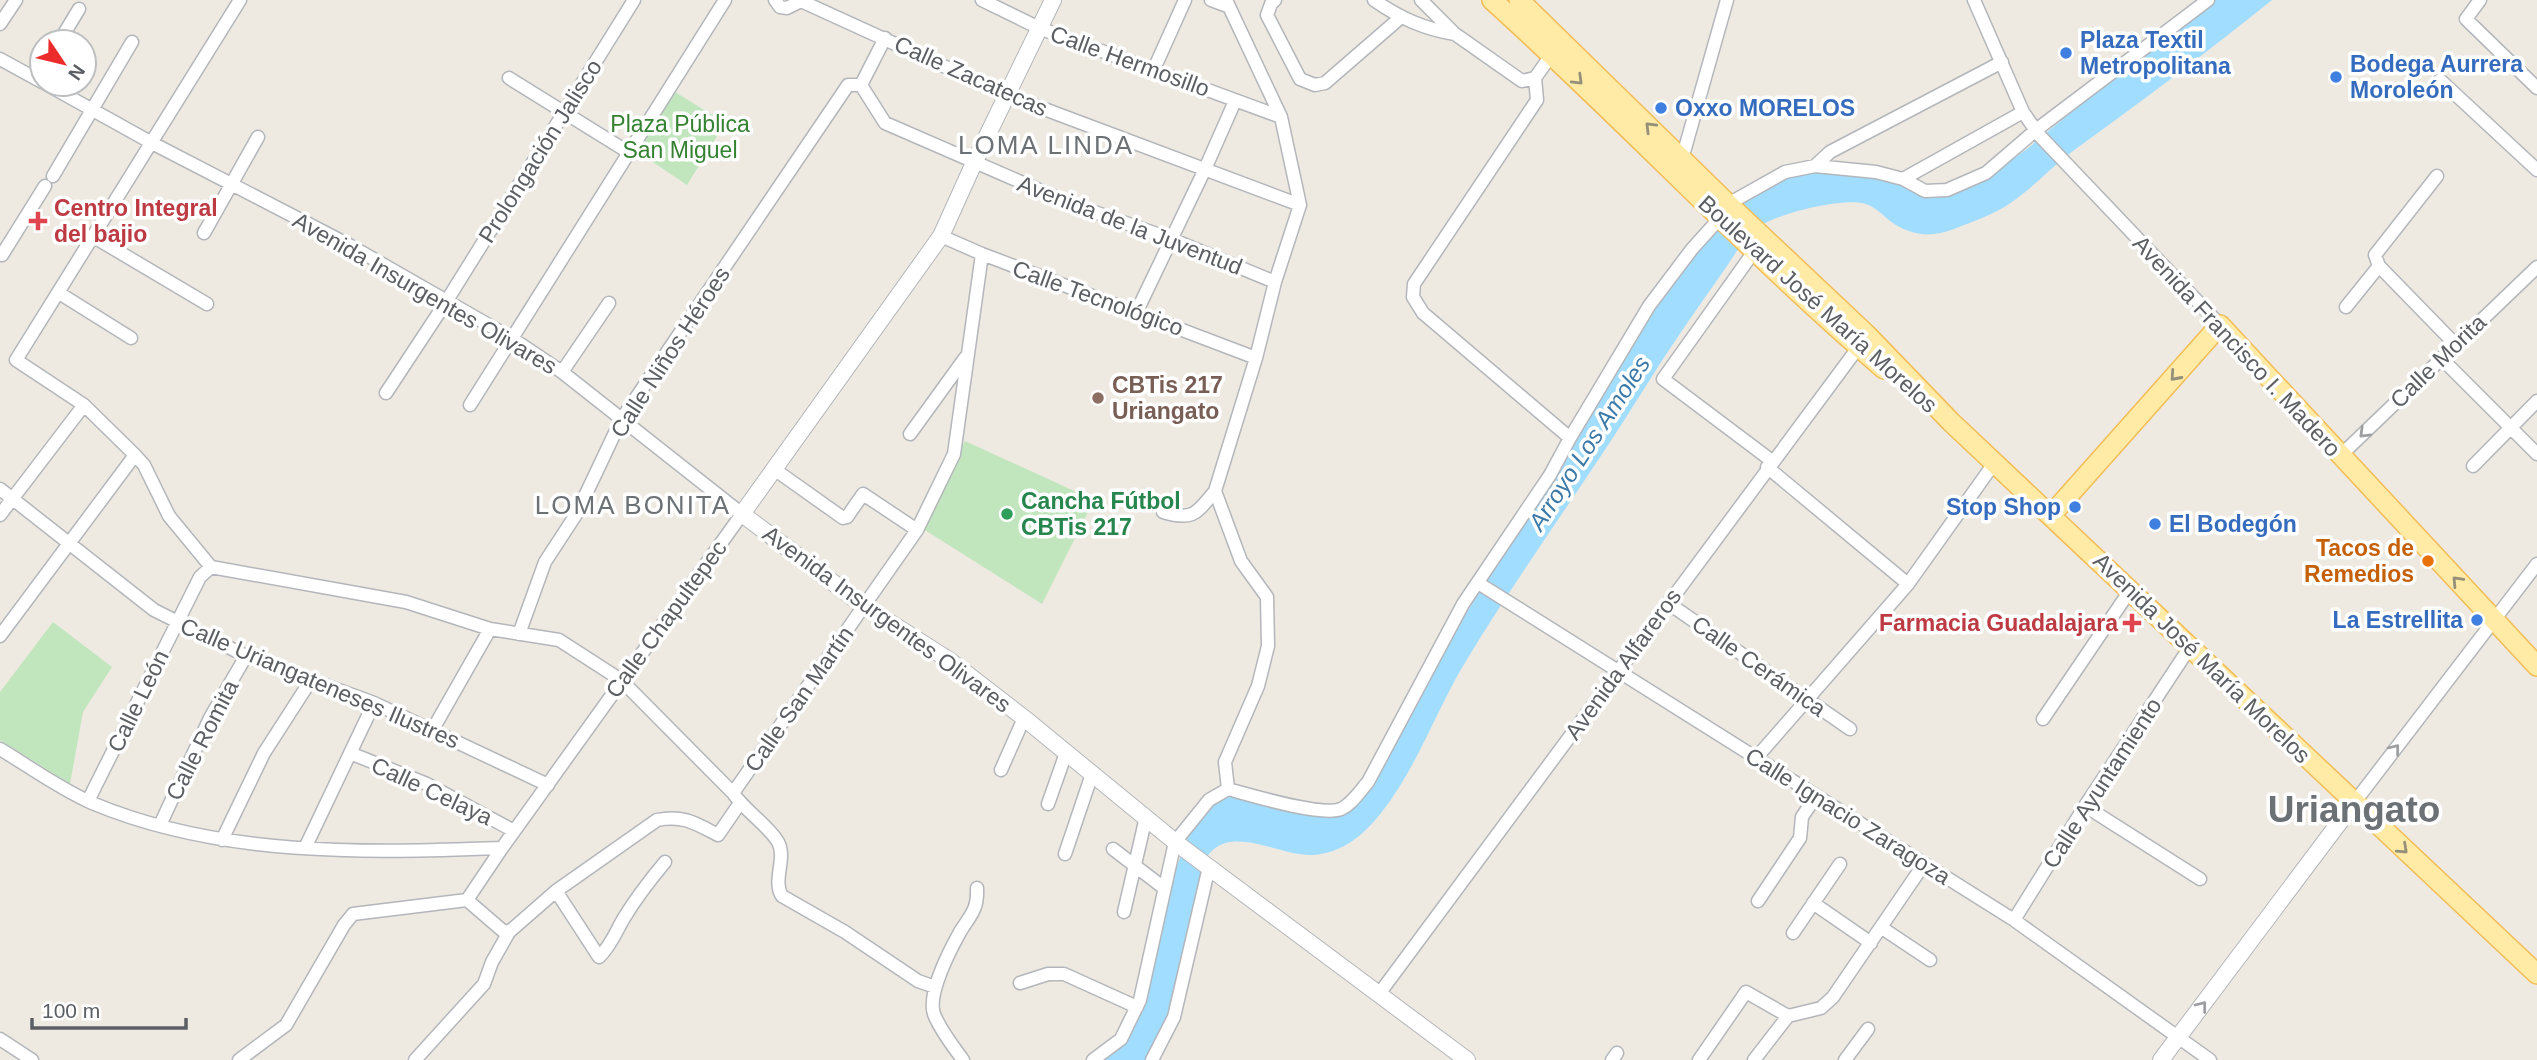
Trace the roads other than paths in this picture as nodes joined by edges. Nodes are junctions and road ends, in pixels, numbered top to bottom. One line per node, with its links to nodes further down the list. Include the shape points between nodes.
1 (16, 0): 23 (street)
2 (240, 0): 48 (street)
3 (634, 0): 43 (street, Prolongación Jalisco)
4 (725, 0): 49 (street)
5 (802, 0): 20 (street, via 787,8); 27 (street, Calle Zacatecas)
6 (982, 0): 25 (street, Calle Hermosillo)
7 (1053, 0): 25 (street, Calle Chapultepec)
8 (1185, 0): 32 (street)
9 (1211, 0): 19 (street)
10 (1275, 0): 22 (street, via 1267,15 1300,79 1315,85 1325,83)
11 (1374, 0): 22 (street)
12 (1421, 0): 26 (street)
13 (1492, 0): 29 (main road, Boulevard José María Morelos)
14 (1519, 0): 51 (main road, Boulevard José María Morelos, one-way to 14)
15 (1727, 0): 51 (street)
16 (1974, 0): 31 (street, Avenida Francisco I. Madero)
17 (2208, 0): 46 (street)
18 (2480, 0): 38 (street, via 2466,19)
19 (1226, 3): 45 (street)
20 (777, 4)
21 (79, 9): 24 (street)
22 (1400, 18): 26 (street)
23 (0, 24)
24 (67, 28)
25 (1039, 28): 32 (street, Calle Hermosillo); 39 (street, Calle Chapultepec)
26 (1455, 34): 35 (street, via 1522,81)
27 (885, 38): 37 (street, Calle Niños Héroes); 39 (street, Calle Zacatecas)
28 (132, 42): 42 (street)
29 (1552, 54): 35 (street); 51 (main road, Boulevard José María Morelos, one-way to 51)
30 (0, 59): 33 (street, Avenida Insurgentes Olivares)
31 (2001, 62): 44 (street, Avenida Francisco I. Madero); 52 (street, via 1829,152)
32 (1154, 69): 41 (street, Calle Hermosillo)
33 (28, 72)
34 (509, 78): 43 (street)
35 (1535, 78): 92 (street, via 1537,100 1415,284 1413,297 1423,313)
36 (2440, 80): 54 (street)
37 (855, 85): 50 (street, Avenida de la Juventud, via 886,123); 89 (street, Calle Niños Héroes)
38 (2537, 88)
39 (1007, 95): 50 (street, Calle Chapultepec); 53 (street, Calle Zacatecas)
40 (74, 98): 42 (street, Avenida Insurgentes Olivares)
41 (1235, 101): 45 (street, Calle Hermosillo); 53 (street)
42 (94, 110): 48 (street, Avenida Insurgentes Olivares); 66 (street)
43 (565, 112): 49 (street); 71 (street, Prolongación Jalisco)
44 (2024, 112): 46 (street, Avenida Francisco I. Madero); 56 (street)
45 (1280, 117): 58 (street)
46 (2038, 132): 56 (street, via 1986,173 1947,190 1925,191); 76 (street, Avenida Francisco I. Madero)
47 (258, 137): 57 (street)
48 (152, 143): 57 (street, Avenida Insurgentes Olivares); 62 (street)
49 (628, 152): 78 (street)
50 (974, 163): 61 (street, Calle Chapultepec); 63 (street, Avenida de la Juventud)
51 (1677, 165): 59 (main road, Boulevard José María Morelos)
52 (1815, 166): 56 (street); 59 (street, via 1785,172)
53 (1205, 169): 58 (street, Calle Zacatecas); 63 (street)
54 (2537, 170)
55 (2437, 176): 67 (street, via 2375,255)
56 (1903, 179)
57 (231, 184): 60 (street); 71 (street, Avenida Insurgentes Olivares)
58 (1300, 205): 69 (street)
59 (1726, 213): 64 (main road, Boulevard José María Morelos); 92 (street, via 1649,306)
60 (204, 233)
61 (941, 236): 65 (street, Calle Tecnológico); 99 (street, Calle Chapultepec)
62 (94, 237): 70 (street); 73 (street)
63 (1171, 239): 69 (street, Avenida de la Juventud); 75 (street)
64 (1754, 243): 79 (main road, Boulevard José María Morelos); 97 (street, via 1663,379)
65 (982, 254): 75 (street, Calle Tecnológico); 81 (street, Calle San Martín)
66 (1, 256)
67 (2379, 266): 74 (street); 80 (street)
68 (2537, 267): 80 (street, Calle Morita)
69 (1275, 282): 82 (street)
70 (59, 293): 77 (street); 87 (street, via 16,360)
71 (446, 302): 78 (street, Avenida Insurgentes Olivares); 85 (street, Prolongación Jalisco)
72 (609, 303): 84 (street)
73 (207, 304)
74 (2346, 307)
75 (1137, 311): 82 (street, Calle Tecnológico)
76 (2220, 325): 95 (main road, Avenida Francisco I. Madero); 105 (main road, one-way to 105)
77 (131, 338)
78 (513, 339): 84 (street, Avenida Insurgentes Olivares); 88 (street)
79 (1863, 341): 96 (main road, Boulevard José María Morelos, via 1934,411); 97 (street, Avenida Alfareros)
80 (2455, 344): 83 (street, Calle Morita)
81 (968, 355): 91 (street); 107 (street, Calle San Martín, via 954,454)
82 (1256, 358): 101 (street)
83 (2441, 358): 90 (street); 95 (street, Calle Morita, one-way to 95)
84 (562, 372): 89 (street, Avenida Insurgentes Olivares)
85 (386, 393)
86 (2537, 401): 90 (street)
87 (84, 405): 94 (street); 102 (street)
88 (470, 405)
89 (621, 421): 104 (street, Avenida Insurgentes Olivares); 119 (street, Calle Niños Héroes, via 577,513 545,562)
90 (2510, 428): 93 (street); 98 (street)
91 (910, 434)
92 (1570, 438): 111 (street)
93 (2537, 454)
94 (135, 456): 108 (street); 110 (street, via 145,466 169,516)
95 (2340, 456): 116 (main road, Avenida Francisco I. Madero, one-way to 95)
96 (1995, 462): 105 (main road, Avenida José María Morelos); 112 (street)
97 (1770, 464): 112 (street); 114 (street, Avenida Alfareros)
98 (2473, 466)
99 (774, 469): 104 (street, Calle Chapultepec); 107 (street, via 843,518 863,494)
100 (0, 489): 102 (street, Calle Uriangateneses Ilustres)
101 (1215, 491): 103 (street, via 1191,516); 140 (street, via 1241,561 1267,597 1268,646 1258,686 1225,762)
102 (12, 499): 106 (street); 108 (street, Calle Uriangateneses Ilustres)
103 (1163, 512)
104 (742, 514): 115 (street, Avenida Insurgentes Olivares); 126 (street, Calle Chapultepec)
105 (2052, 514): 113 (main road, Avenida José María Morelos)
106 (0, 515)
107 (917, 530): 115 (street, Calle San Martín)
108 (71, 544): 117 (street, Calle Uriangateneses Ilustres, via 154,610); 120 (street)
109 (2537, 564): 116 (street)
110 (211, 567): 117 (street, Calle León, via 200,577); 118 (street, via 406,602)
111 (1480, 584): 124 (street, Calle Ignacio Zaragoza); 140 (street, via 1463,604 1368,782 1354,799 1340,810 1309,809)
112 (1908, 584): 127 (street)
113 (2131, 589): 121 (main road, Avenida José María Morelos); 130 (street)
114 (1668, 603): 124 (street, Avenida Alfareros); 127 (street, Calle Cerámica)
115 (864, 606): 129 (street, Avenida Insurgentes Olivares, via 949,660); 142 (street, Calle San Martín)
116 (2494, 621): 123 (main road, Avenida Francisco I. Madero); 144 (street, one-way to 116)
117 (177, 622): 122 (street, Calle Uriangateneses Ilustres); 143 (street, Calle León)
118 (490, 629): 119 (street); 131 (street)
119 (519, 634): 126 (street, via 559,640)
120 (0, 636)
121 (2190, 646): 144 (main road, Avenida José María Morelos); 146 (street, Calle Ayuntamiento)
122 (246, 656): 125 (street, Calle Uriangateneses Ilustres); 148 (street, Calle Romita, via 210,718)
123 (2537, 666)
124 (1619, 670): 136 (street, Calle Ignacio Zaragoza); 178 (street, Avenida Alfareros)
125 (311, 680): 128 (street, Calle Uriangateneses Ilustres); 150 (street, via 264,753)
126 (621, 680): 139 (street, Calle Chapultepec); 142 (street)
127 (1807, 700): 132 (street, Calle Cerámica); 136 (street)
128 (374, 703): 131 (street, Calle Uriangateneses Ilustres); 134 (street)
129 (1024, 718): 135 (street, Avenida Insurgentes Olivares); 137 (street)
130 (2043, 719)
131 (433, 729): 139 (street, Calle Uriangateneses Ilustres)
132 (1850, 729)
133 (0, 749): 143 (street)
134 (350, 753): 149 (street, Calle Celaya, via 427,783); 152 (street)
135 (1066, 753): 138 (street, Avenida Insurgentes Olivares); 145 (street)
136 (1756, 758): 141 (street, Calle Ignacio Zaragoza)
137 (1001, 770)
138 (1092, 774): 147 (street, Avenida Insurgentes Olivares); 155 (street)
139 (548, 785): 149 (street, Calle Chapultepec)
140 (1228, 789): 151 (street, via 1209,800)
141 (1816, 796): 158 (street, Calle Ignacio Zaragoza); 166 (street, via 1802,817 1800,838)
142 (737, 798): 164 (street, Calle San Martín, via 718,835 689,820 657,820); 177 (street, via 778,842 778,890 782,896 918,981)
143 (88, 801): 148 (street)
144 (2354, 803): 175 (main road, Avenida José María Morelos, one-way to 175); 182 (street, one-way to 144)
145 (1048, 804)
146 (2085, 806): 161 (street); 169 (street, Calle Ayuntamiento)
147 (1146, 817): 151 (street, Avenida Insurgentes Olivares); 159 (street)
148 (160, 825): 150 (street)
149 (514, 831): 153 (street, Calle Chapultepec)
150 (222, 840): 152 (street)
151 (1177, 844): 160 (street, Avenida Insurgentes Olivares); 163 (street)
152 (305, 848): 153 (street, via 404,852)
153 (502, 848): 165 (street, Calle Chapultepec)
154 (1113, 849): 159 (street)
155 (1065, 854)
156 (665, 862): 164 (street, via 600,957)
157 (1840, 864): 167 (street)
158 (1924, 864): 169 (street, Calle Ignacio Zaragoza); 170 (street)
159 (1135, 866): 163 (street); 168 (street)
160 (1207, 866): 178 (street); 190 (street, via 1174,1017)
161 (2200, 879)
162 (976, 888): 177 (street, via 977,904)
163 (1164, 888): 179 (street)
164 (556, 891): 171 (street)
165 (467, 900): 171 (street); 186 (street, via 354,914 286,1025)
166 (1758, 901)
167 (1813, 903): 172 (street); 173 (street)
168 (1124, 912)
169 (2014, 920): 182 (street, Calle Ignacio Zaragoza)
170 (1882, 928): 173 (street); 174 (street)
171 (509, 932): 187 (street, via 484,984)
172 (1793, 933)
173 (1871, 943): 180 (street, via 1821,1008)
174 (1930, 960)
175 (2537, 974)
176 (1020, 983): 179 (street, via 1064,974)
177 (935, 987): 188 (street, via 933,1011)
178 (1379, 994): 184 (street)
179 (1138, 1007): 189 (street, via 1121,1039)
180 (1788, 1016): 192 (street, via 1746,992); 193 (street)
181 (1868, 1029): 194 (street)
182 (2178, 1036): 195 (street); 196 (street, Calle Ignacio Zaragoza)
183 (0, 1039): 185 (street)
184 (1450, 1055): 191 (street)
185 (32, 1060)
186 (239, 1060)
187 (415, 1060)
188 (963, 1060)
189 (1093, 1060)
190 (1152, 1060)
191 (1467, 1060)
192 (1699, 1060)
193 (1754, 1060)
194 (1845, 1060)
195 (2161, 1060)
196 (2210, 1060)

